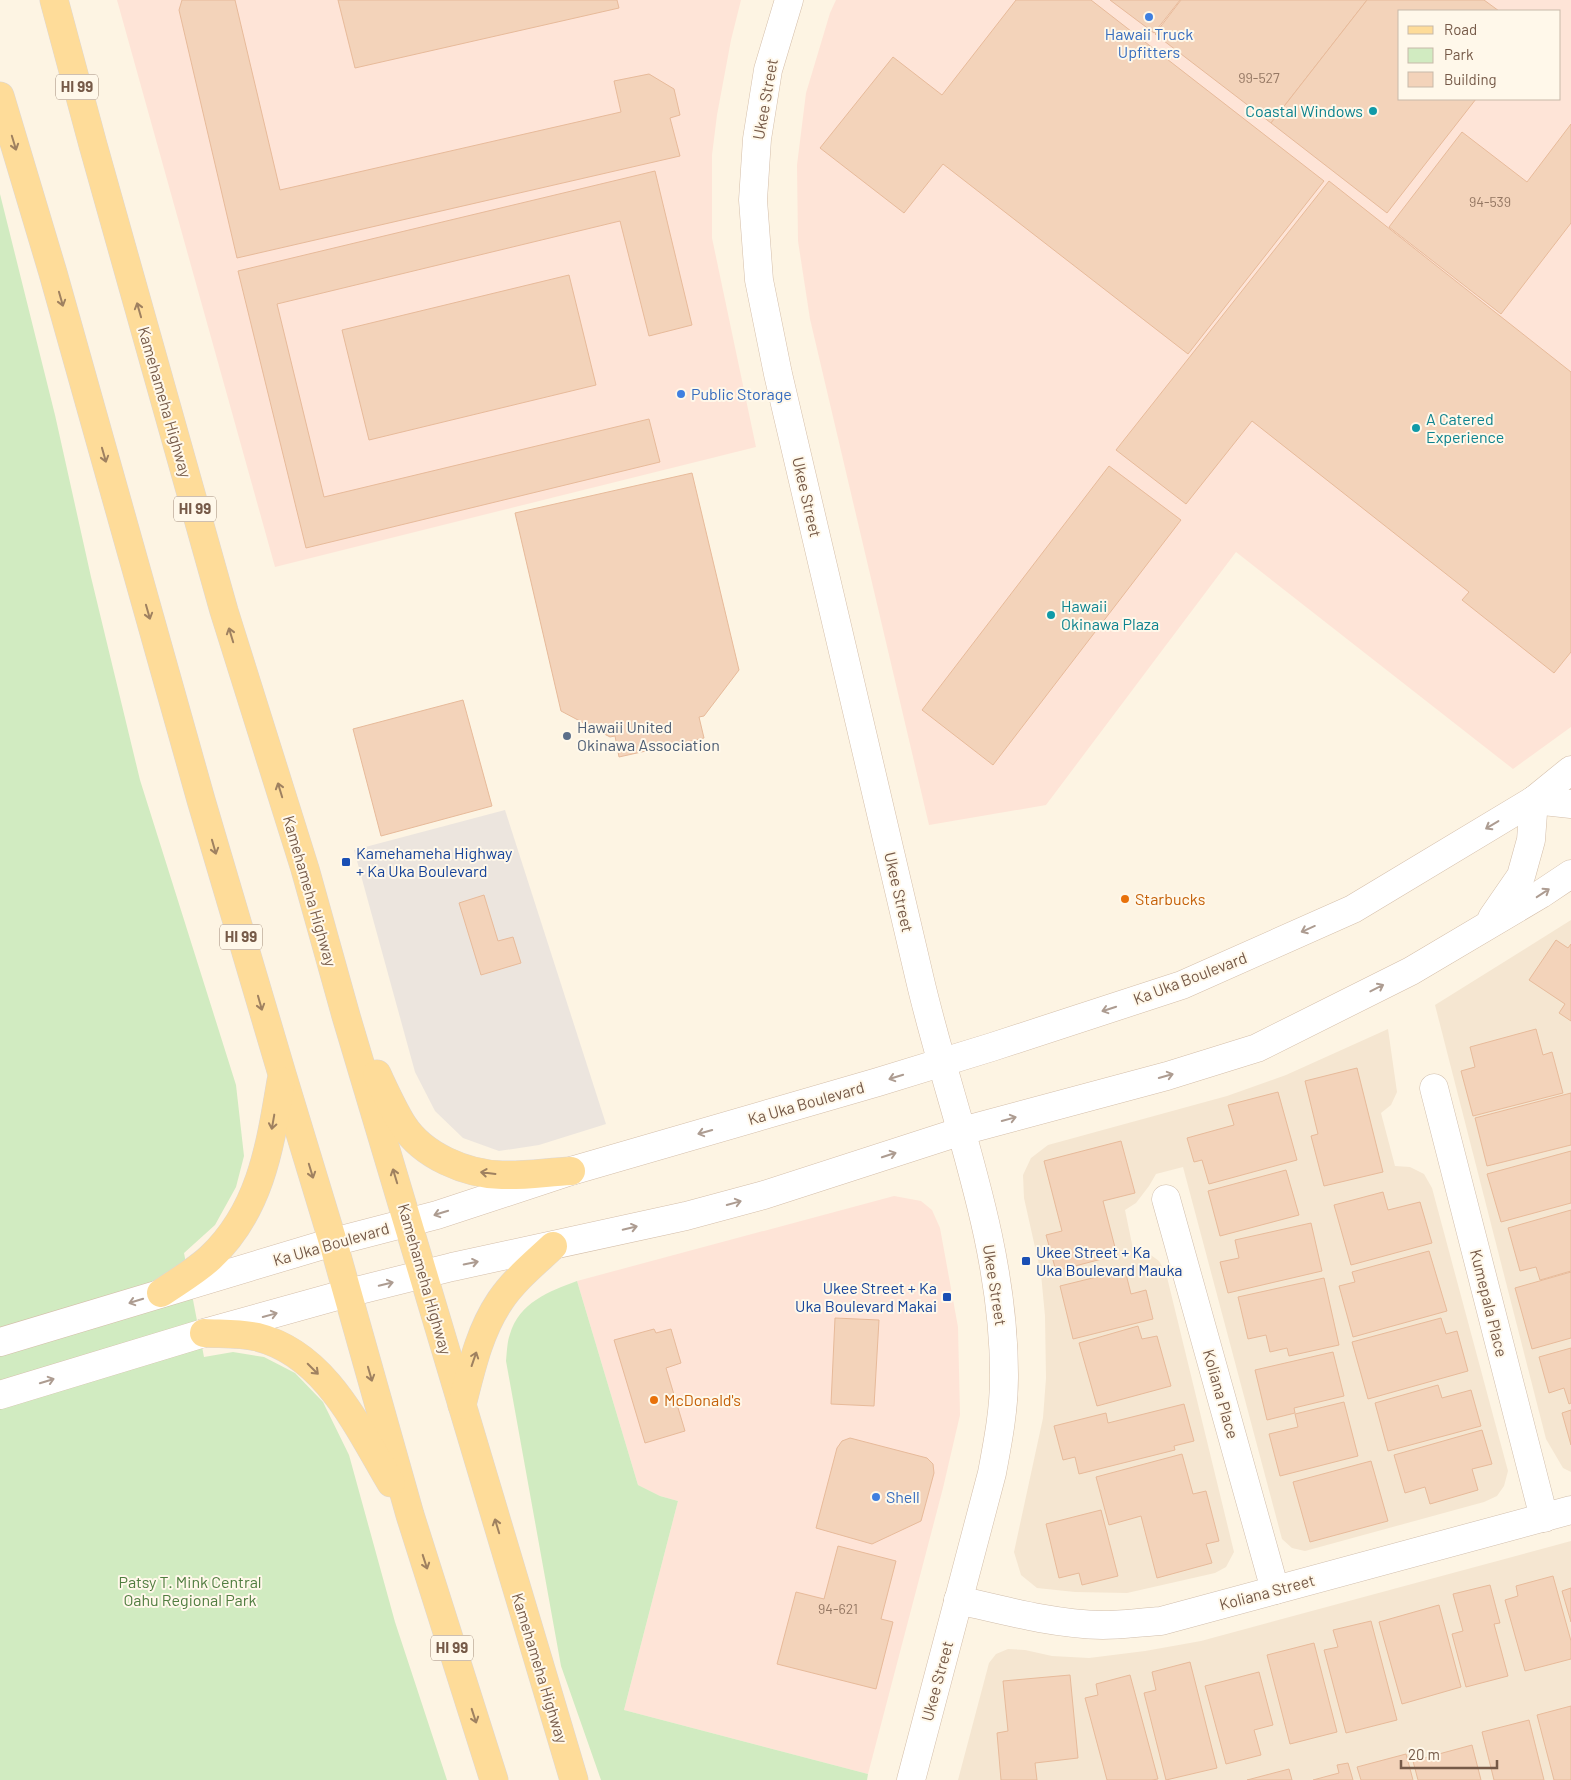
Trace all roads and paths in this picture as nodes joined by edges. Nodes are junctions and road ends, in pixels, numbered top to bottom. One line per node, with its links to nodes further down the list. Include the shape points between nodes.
1 (54, 0): 4 (main road, Kamehameha Highway / HI 99)
2 (68, 0): 4 (street)
3 (789, 0): 12 (street, Ukee Street, via 768,70 757,139 753,200 759,280 868,763)
4 (62, 29): 11 (main road, Kamehameha Highway / HI 99, one-way to 4, via 305,870 224,611)
5 (0, 96): 13 (main road, HI 99, one-way to 13, via 53,273 200,800)
6 (1571, 770): 7 (street, Ka Uka Boulevard)
7 (1534, 800): 8 (street); 10 (street, via 1531,840 1522,876); 12 (street, Ka Uka Boulevard, one-way to 12, via 1353,909 1182,985)
8 (1571, 804)
9 (1571, 874): 10 (street, one-way to 9)
10 (1486, 927): 15 (street, one-way to 10, via 1167,1076 1257,1048 1411,971)
11 (346, 1016): 16 (main road, one-way to 11, via 502,1175 478,1172 457,1166 422,1146 404,1126); 18 (main road, Kamehameha Highway / HI 99, one-way to 11)
12 (942, 1063): 15 (street, Ukee Street); 16 (street, Ka Uka Boulevard, one-way to 16)
13 (282, 1074): 19 (main road, HI 99, one-way to 19); 22 (main road, one-way to 22, via 265,1166 248,1207 228,1239 210,1258)
14 (1434, 1088): 30 (street, Kumepala Place)
15 (962, 1131): 20 (street, one-way to 15, via 764,1195); 32 (street, Ukee Street, via 996,1274 1003,1330 1004,1379 1002,1422 992,1473)
16 (571, 1171): 18 (street, Ka Uka Boulevard, one-way to 18)
17 (1166, 1199): 31 (street, Koliana Place)
18 (408, 1222): 19 (street, Ka Uka Boulevard); 21 (main road, Kamehameha Highway / HI 99)
19 (333, 1242): 22 (street, Ka Uka Boulevard); 23 (main road, HI 99)
20 (553, 1246): 21 (street, one-way to 20); 27 (main road, one-way to 20, via 478,1348 500,1301 516,1280)
21 (424, 1274): 23 (street, one-way to 21); 27 (main road, Kamehameha Highway / HI 99)
22 (161, 1293): 25 (street, Ka Uka Boulevard, one-way to 25)
23 (348, 1293): 24 (street, one-way to 23); 29 (main road, HI 99, one-way to 29)
24 (204, 1333): 26 (street, one-way to 24); 29 (main road, one-way to 29, via 258,1337 294,1353 310,1365 338,1395)
25 (0, 1342)
26 (0, 1395)
27 (462, 1407): 34 (main road, Kamehameha Highway / HI 99, one-way to 27)
28 (1571, 1510): 30 (street, Koliana Street)
29 (410, 1515): 33 (main road, HI 99, one-way to 33)
30 (1544, 1518): 31 (street, Koliana Street)
31 (1275, 1590): 32 (street, Koliana Street, via 1161,1621 1103,1625 1053,1620)
32 (958, 1600): 35 (street, Ukee Street)
33 (494, 1780)
34 (574, 1780)
35 (911, 1780)

